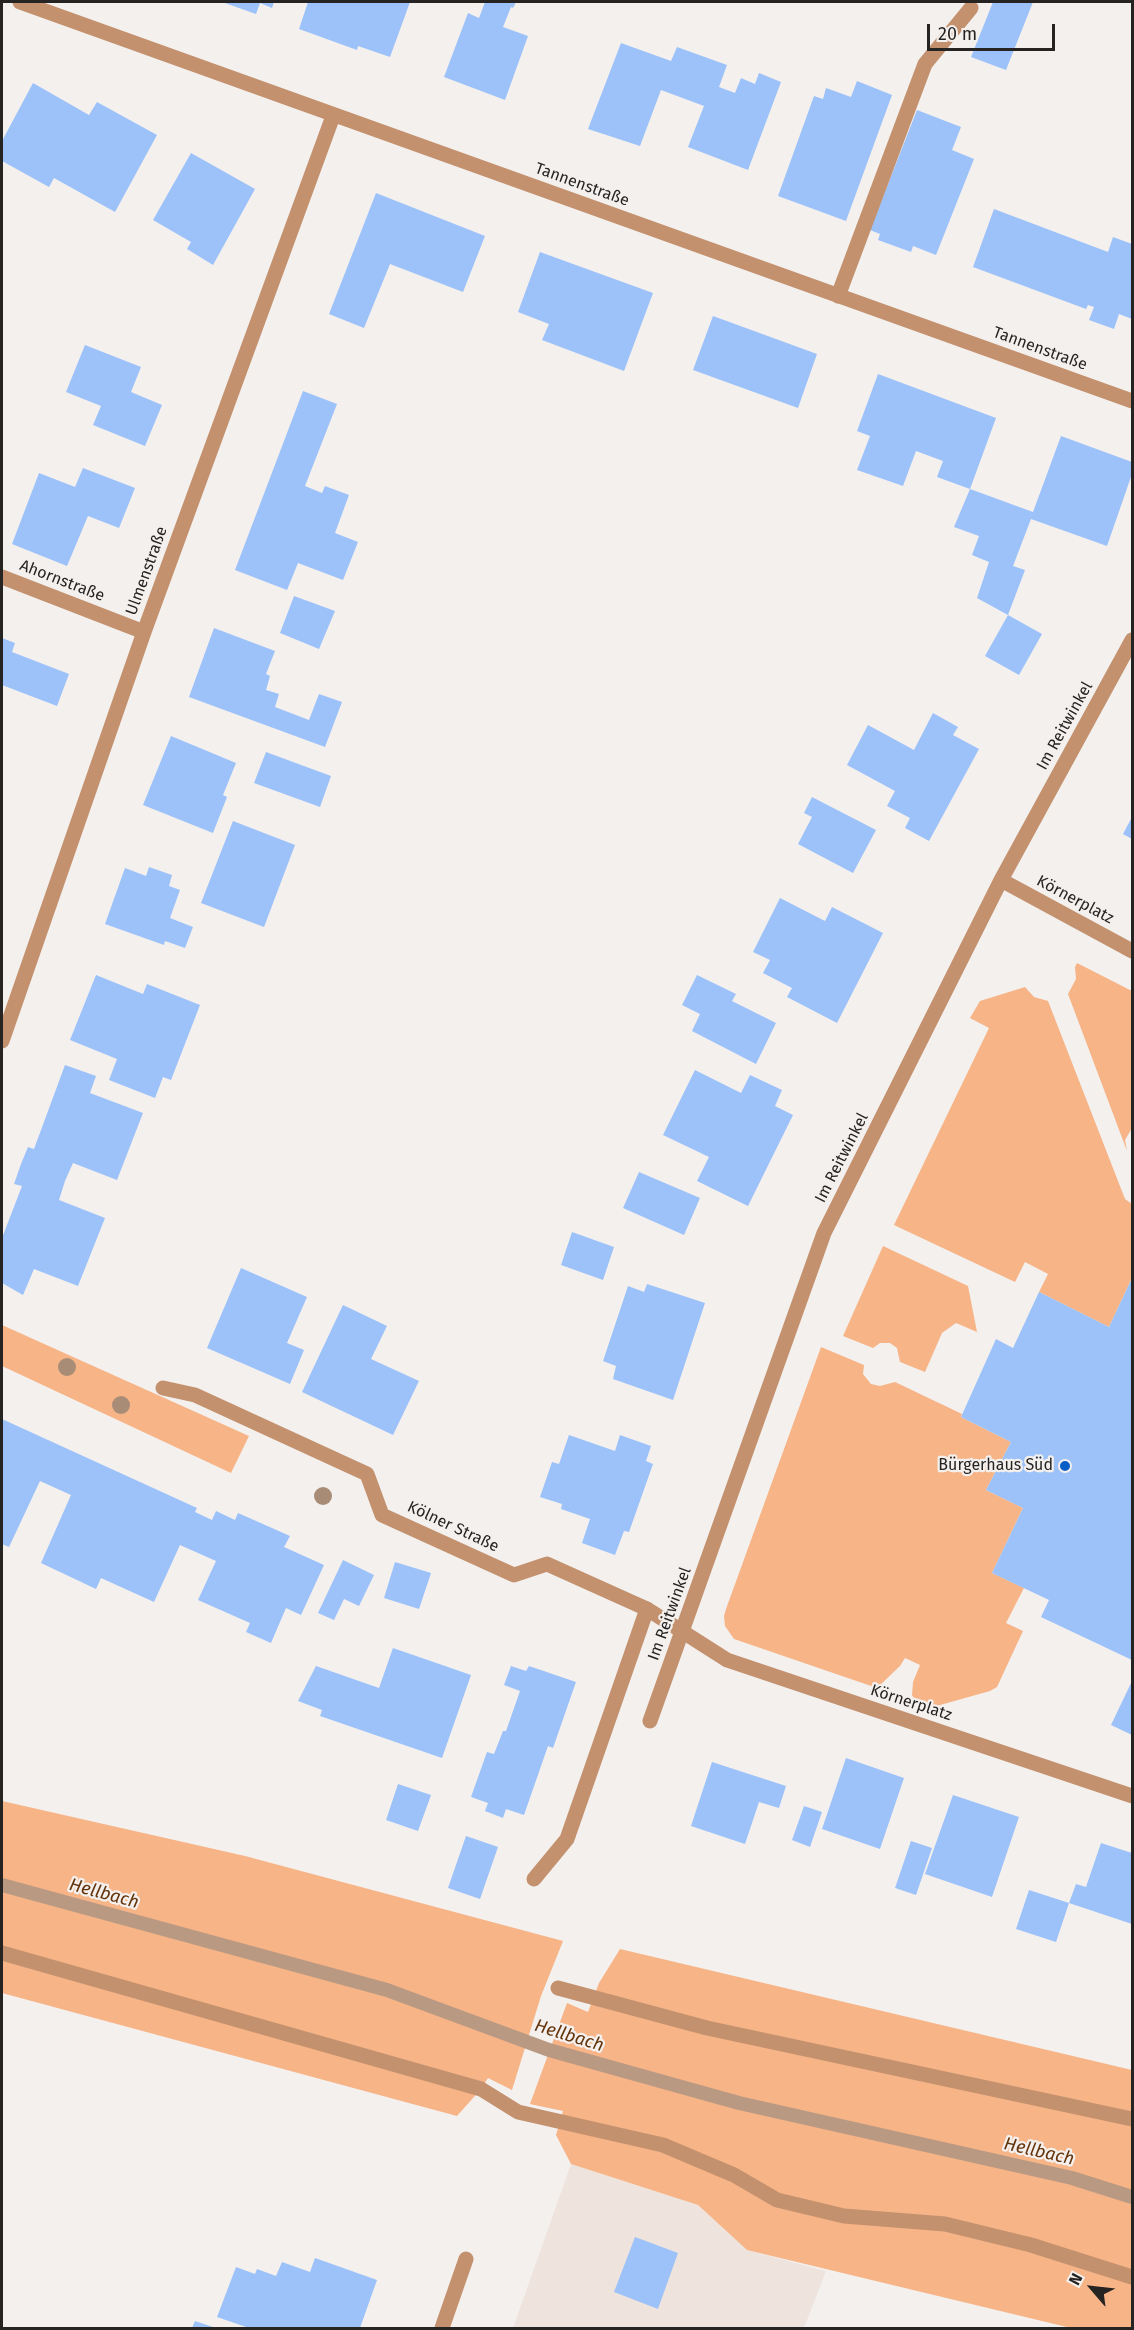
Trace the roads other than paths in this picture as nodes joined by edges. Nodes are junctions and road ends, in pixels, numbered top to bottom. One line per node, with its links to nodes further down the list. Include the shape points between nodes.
1 (20, 2): 3 (street, Tannenstraße)
2 (971, 8): 4 (street, via 925,64)
3 (333, 116): 4 (street, Tannenstraße); 7 (street, Ulmenstraße)
4 (838, 296): 5 (street, Tannenstraße)
5 (1132, 401)
6 (2, 577): 7 (street, Ahornstraße)
7 (144, 632): 11 (street, Ulmenstraße)
8 (1132, 640): 9 (street, Im Reitwinkel)
9 (1001, 880): 10 (street, Körnerplatz); 14 (street, Im Reitwinkel, via 824,1233)
10 (1132, 951)
11 (2, 1041)
12 (163, 1388): 13 (street, Kölner Straße, via 195,1395 367,1474 382,1515 514,1575 547,1564)
13 (647, 1609): 14 (street, Kölner Straße); 17 (street, via 567,1839)
14 (683, 1632): 15 (street, Im Reitwinkel); 16 (street, Körnerplatz, via 727,1660)
15 (650, 1722)
16 (1132, 1796)
17 (534, 1879)
18 (2, 1953): 22 (street, via 481,2089 518,2112 663,2145 734,2175 777,2200 844,2216 945,2223)
19 (558, 1988): 20 (street, via 707,2028)
20 (1132, 2118)
21 (466, 2259): 23 (street)
22 (1132, 2277)
23 (442, 2328)

